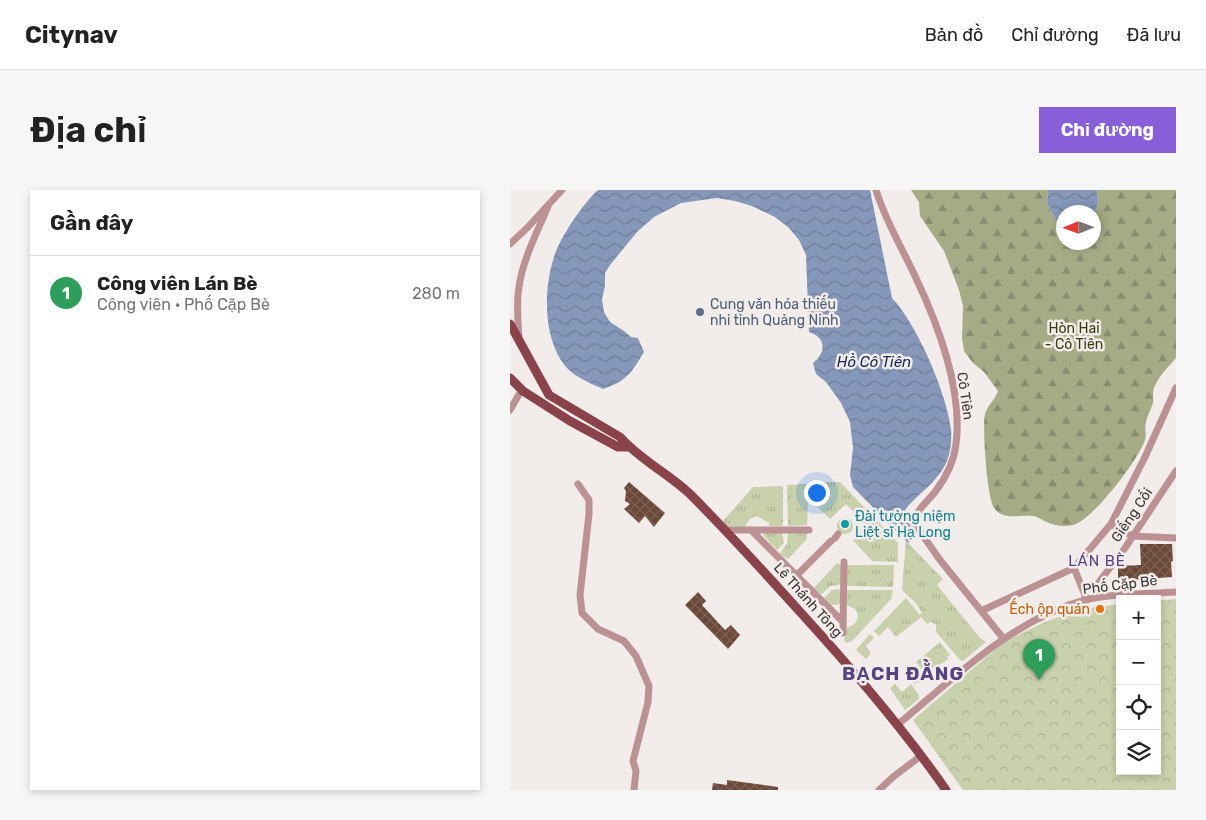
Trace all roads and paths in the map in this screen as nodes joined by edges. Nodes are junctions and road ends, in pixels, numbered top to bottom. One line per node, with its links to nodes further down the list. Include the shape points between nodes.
1 (562, 190): 3 (street)
2 (876, 190): 27 (street, Cô Tiên, via 944,348 957,416 956,446 950,466 914,523)
3 (549, 204): 4 (street); 6 (street, via 518,287)
4 (510, 244)
5 (510, 324): 6 (main road, Lê Thánh Tông)
6 (519, 341): 11 (main road, Lê Thánh Tông, via 549,395 620,437)
7 (510, 378): 9 (main road, Lê Thánh Tông)
8 (1176, 388): 14 (street)
9 (524, 390): 10 (street); 11 (main road, Lê Thánh Tông, via 570,421 618,447)
10 (510, 410)
11 (629, 447): 15 (main road, Lê Thánh Tông, via 688,492)
12 (1176, 471): 18 (street, Giếng Cối)
13 (578, 484): 33 (street, via 589,500 580,595 582,613 598,629 624,641 636,656 649,686 633,761 636,772)
14 (1111, 524): 18 (street); 22 (street)
15 (725, 530): 16 (street); 31 (main road, Lê Thánh Tông, via 856,673)
16 (751, 530): 17 (street); 23 (street)
17 (809, 530)
18 (1132, 536): 20 (street); 25 (street, Giếng Cối, via 1096,586)
19 (835, 538): 23 (street)
20 (1176, 538)
21 (844, 562): 28 (street)
22 (1074, 568): 26 (street); 27 (street)
23 (796, 576): 28 (street)
24 (1176, 592): 25 (street, Phố Cặp Bè)
25 (1101, 597): 26 (street, Phố Cặp Bè)
26 (1087, 600): 30 (street, Phố Cặp Bè, via 1058,608)
27 (981, 611): 30 (street, Cô Tiên)
28 (843, 622): 29 (street)
29 (843, 633)
30 (1003, 638): 31 (street, Phố Cặp Bè)
31 (897, 725): 32 (main road, Lê Thánh Tông)
32 (922, 754): 34 (street); 35 (main road, Lê Thánh Tông)
33 (634, 790)
34 (879, 790)
35 (946, 790)

